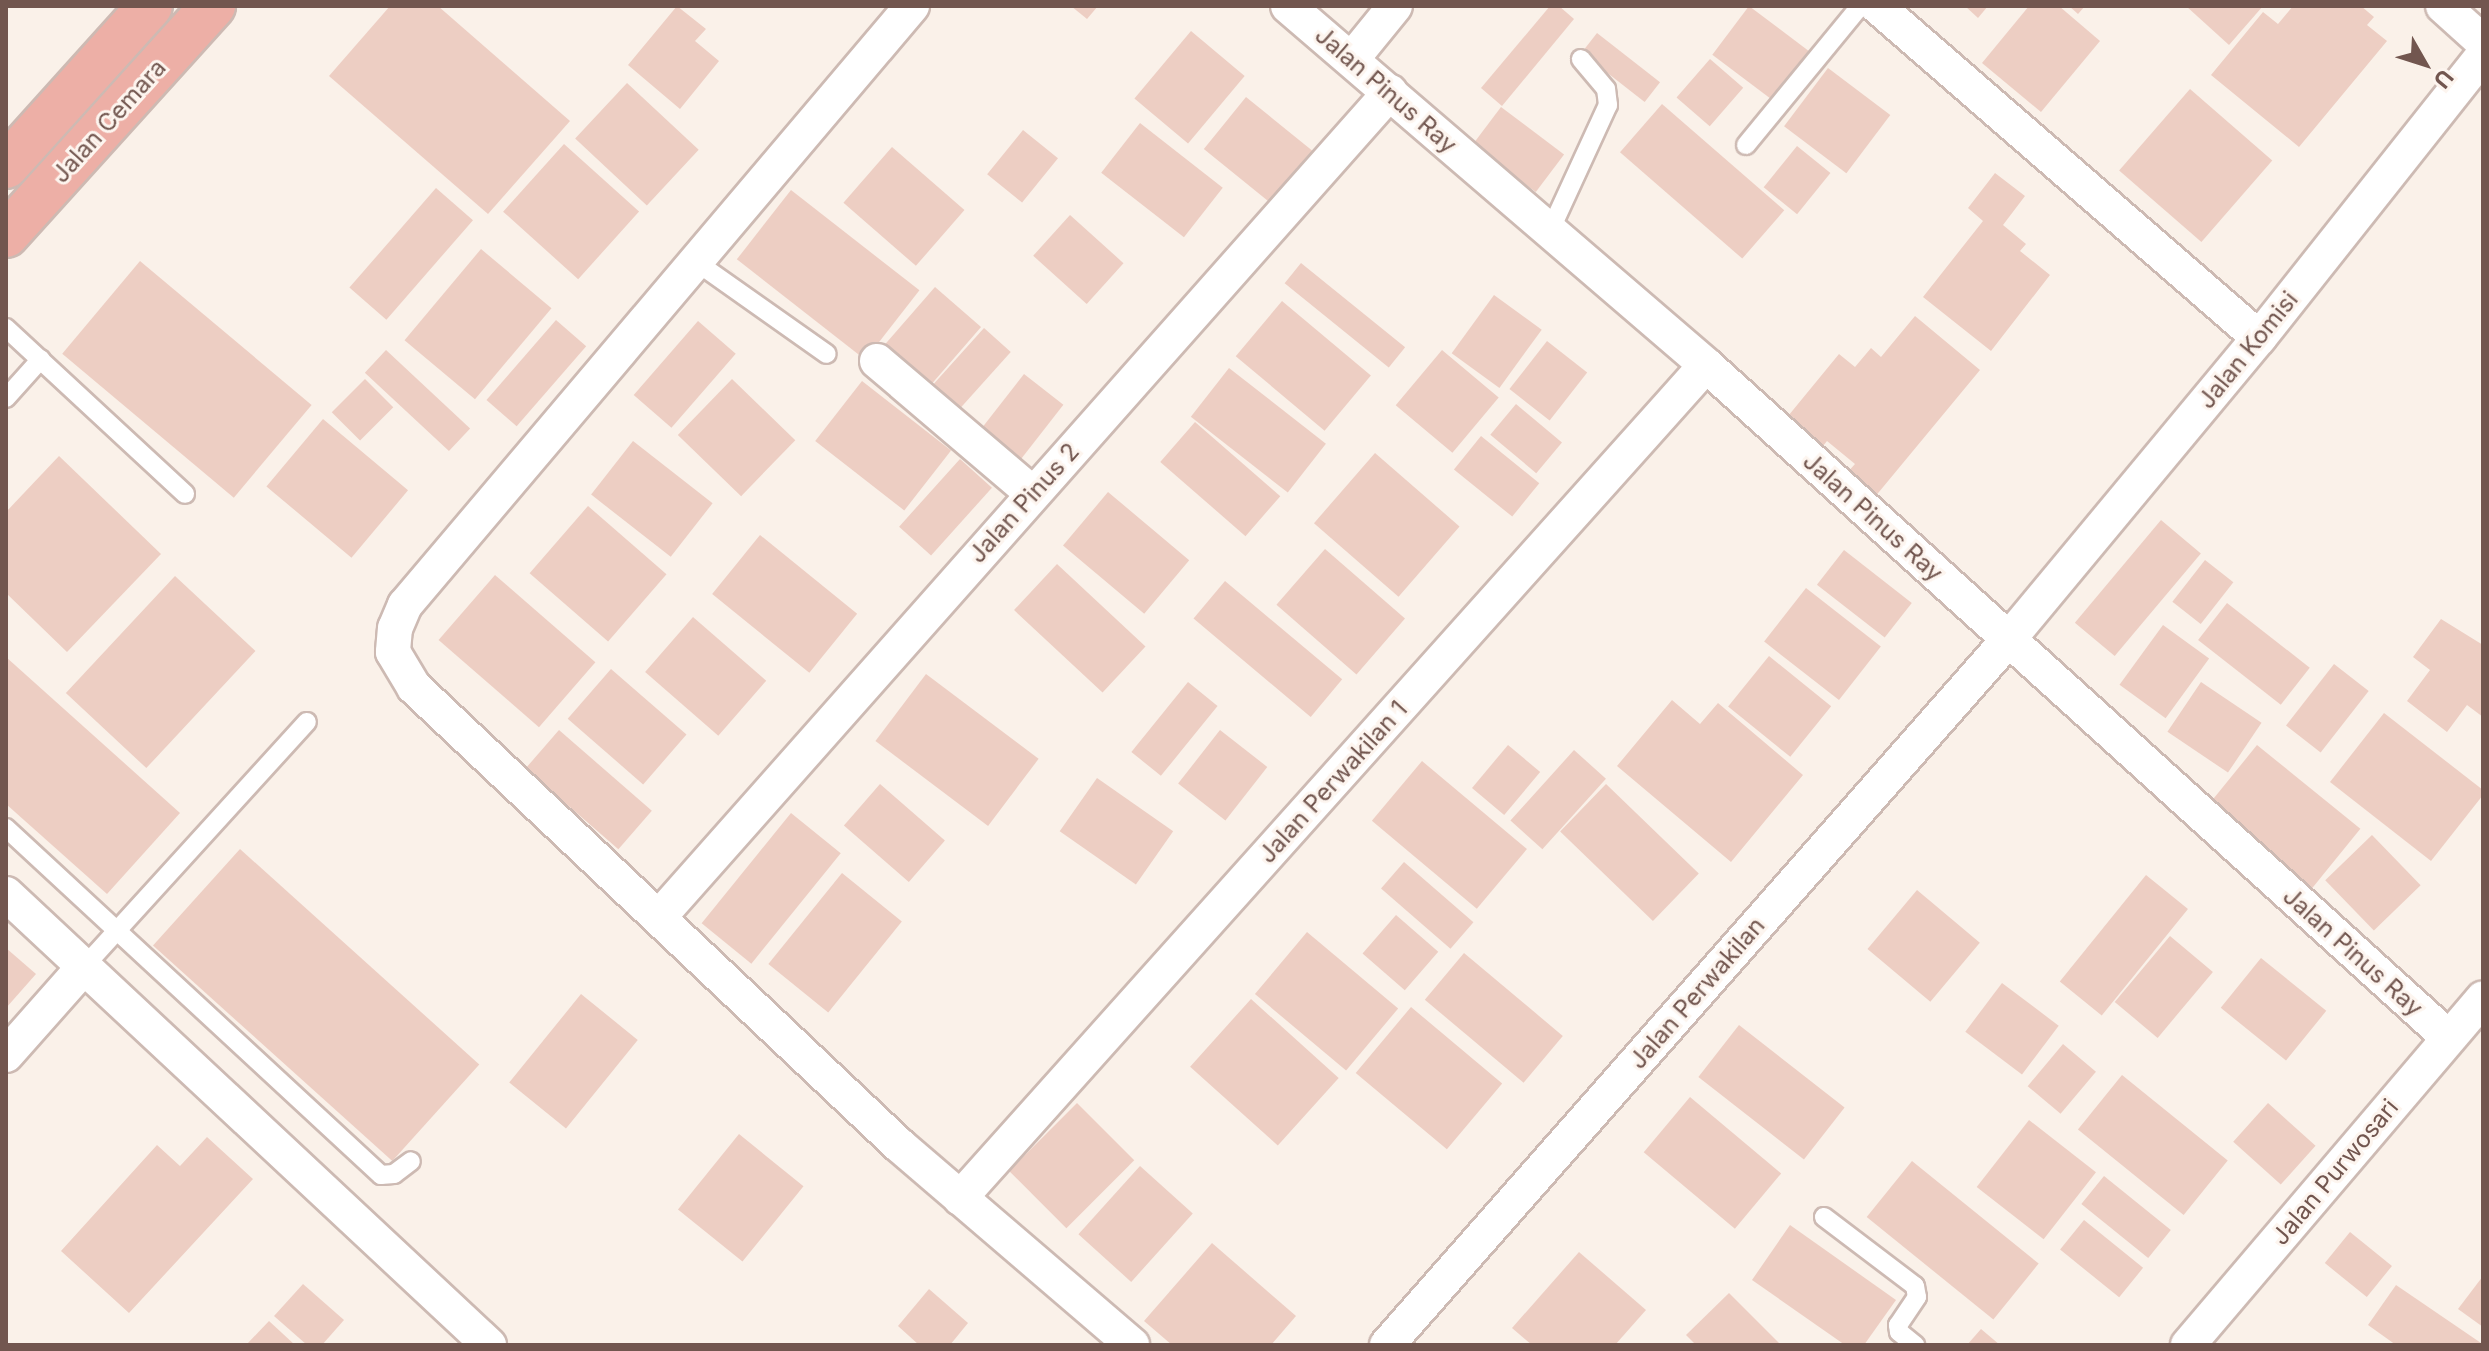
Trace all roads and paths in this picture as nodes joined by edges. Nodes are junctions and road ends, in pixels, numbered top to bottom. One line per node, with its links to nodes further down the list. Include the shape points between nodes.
1 (150, 6): 15 (highway, Jalan Cemara)
2 (213, 6): 17 (highway, Jalan Cemara)
3 (912, 6): 18 (street)
4 (1288, 6): 11 (street, Jalan Pinus Ray)
5 (1395, 6): 11 (street)
6 (1860, 6): 14 (lane)
7 (1877, 6): 20 (street)
8 (2443, 6): 9 (street)
9 (2483, 42)
10 (2483, 55): 20 (street, Jalan Komisi)
11 (1352, 59): 13 (street, Jalan Pinus Ray)
12 (1581, 59): 16 (lane, via 1606,89 1608,105)
13 (1390, 92): 16 (street, Jalan Pinus Ray); 26 (street, Jalan Pinus 2)
14 (1746, 145)
15 (6, 166)
16 (1549, 233): 24 (street, Jalan Pinus Ray)
17 (6, 235)
18 (695, 261): 21 (lane); 32 (street, via 405,605 393,652 414,687)
19 (6, 328): 22 (lane)
20 (2259, 338): 28 (street, Jalan Komisi)
21 (827, 354)
22 (41, 359): 25 (lane); 27 (lane)
23 (877, 361): 26 (street)
24 (1706, 365): 28 (street, Jalan Pinus Ray); 39 (street, Jalan Perwakilan 1)
25 (6, 398)
26 (1032, 493): 32 (street, Jalan Pinus 2)
27 (185, 494)
28 (2008, 640): 36 (street, Jalan Pinus Ray); 43 (street, Jalan Perwakilan)
29 (307, 722): 33 (lane)
30 (6, 828): 33 (lane)
31 (6, 894): 34 (street)
32 (660, 916): 39 (street)
33 (115, 929): 34 (lane); 38 (lane, via 381,1175 394,1174)
34 (82, 969): 37 (street); 41 (street)
35 (2483, 998): 36 (street, Jalan Purwosari)
36 (2449, 1038): 45 (street, Jalan Purwosari)
37 (6, 1055)
38 (411, 1161)
39 (960, 1198): 42 (street)
40 (1824, 1217): 44 (lane, via 1915,1286 1917,1297 1898,1325)
41 (489, 1345)
42 (1132, 1345)
43 (1387, 1345)
44 (1915, 1345)
45 (2188, 1345)

